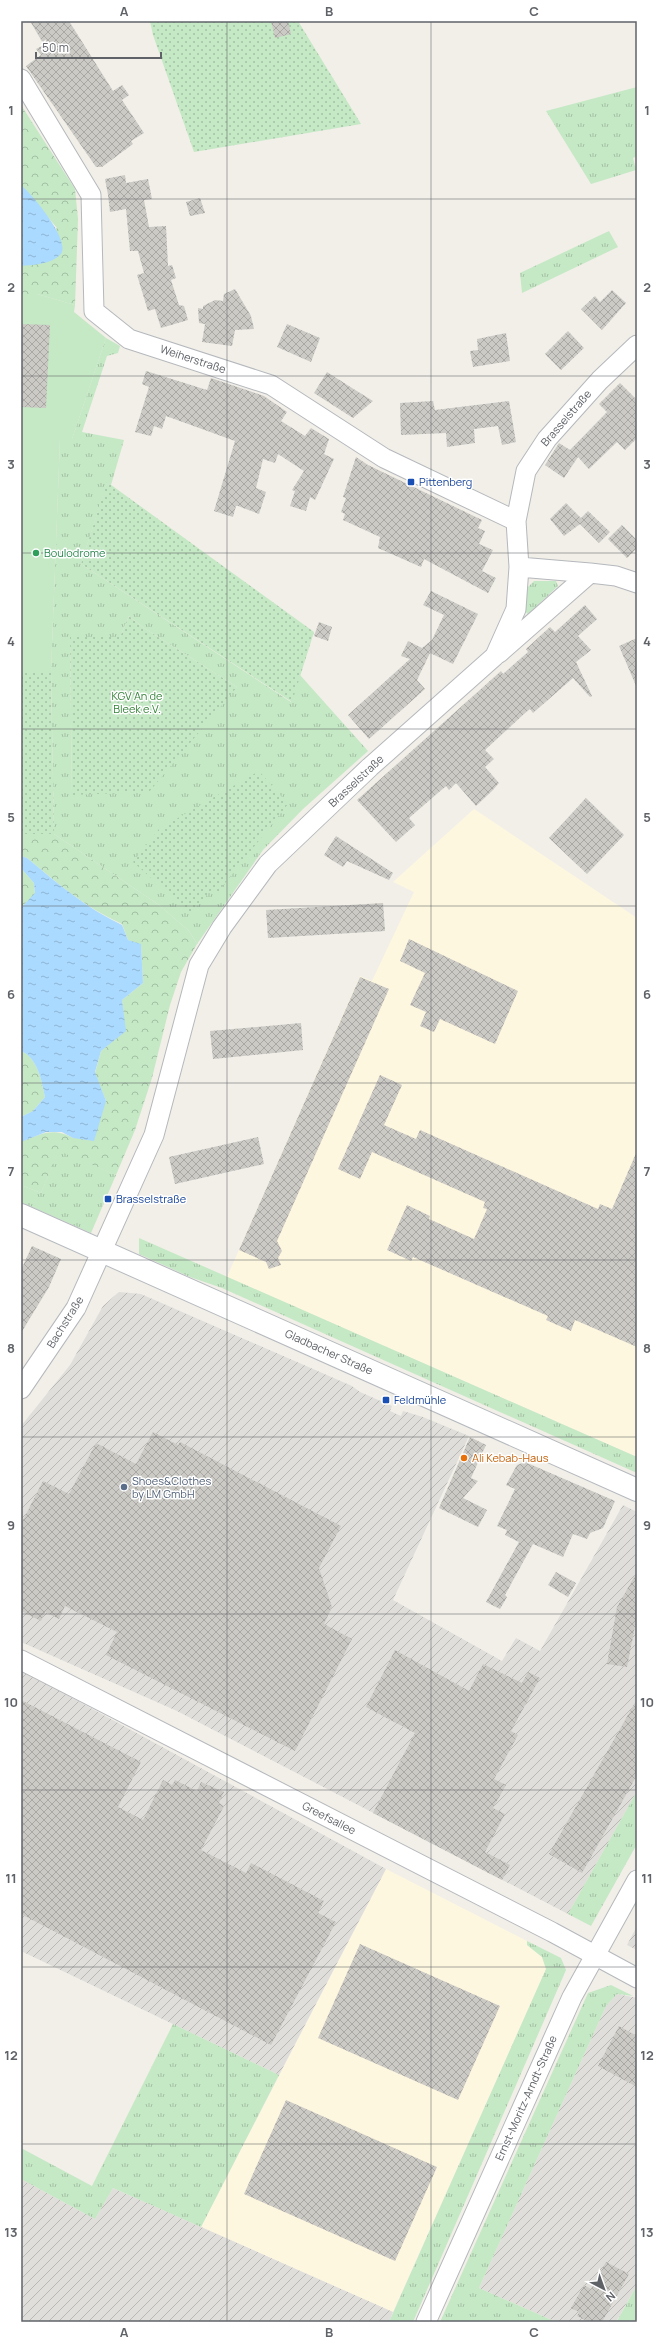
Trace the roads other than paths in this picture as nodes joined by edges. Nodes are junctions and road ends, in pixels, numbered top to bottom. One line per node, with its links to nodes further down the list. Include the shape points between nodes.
1 (21, 79): 3 (street, Weiherstraße, via 91,194 94,311 130,339 271,385 384,458)
2 (637, 344): 3 (street, Brasselstraße, via 600,380 547,439 526,472)
3 (516, 521): 4 (street, Brasselstraße)
4 (520, 567): 5 (street); 7 (street, Brasselstraße, via 516,609)
5 (590, 573): 6 (street, via 616,576); 7 (street)
6 (637, 583)
7 (496, 656): 9 (street, Brasselstraße, via 370,767 268,864 222,927 199,965 154,1135)
8 (21, 1215): 9 (main road, Gladbacher Straße)
9 (103, 1250): 10 (street, Bachstraße, via 76,1308); 11 (main road, Gladbacher Straße)
10 (21, 1389)
11 (637, 1490)
12 (21, 1660): 14 (street, Greefsallee)
13 (637, 1880): 14 (street, Ernst-Moritz-Arndt-Straße)
14 (596, 1956): 15 (street, Greefsallee); 16 (street, Ernst-Moritz-Arndt-Straße, via 572,1996)
15 (637, 1978)
16 (426, 2322)

